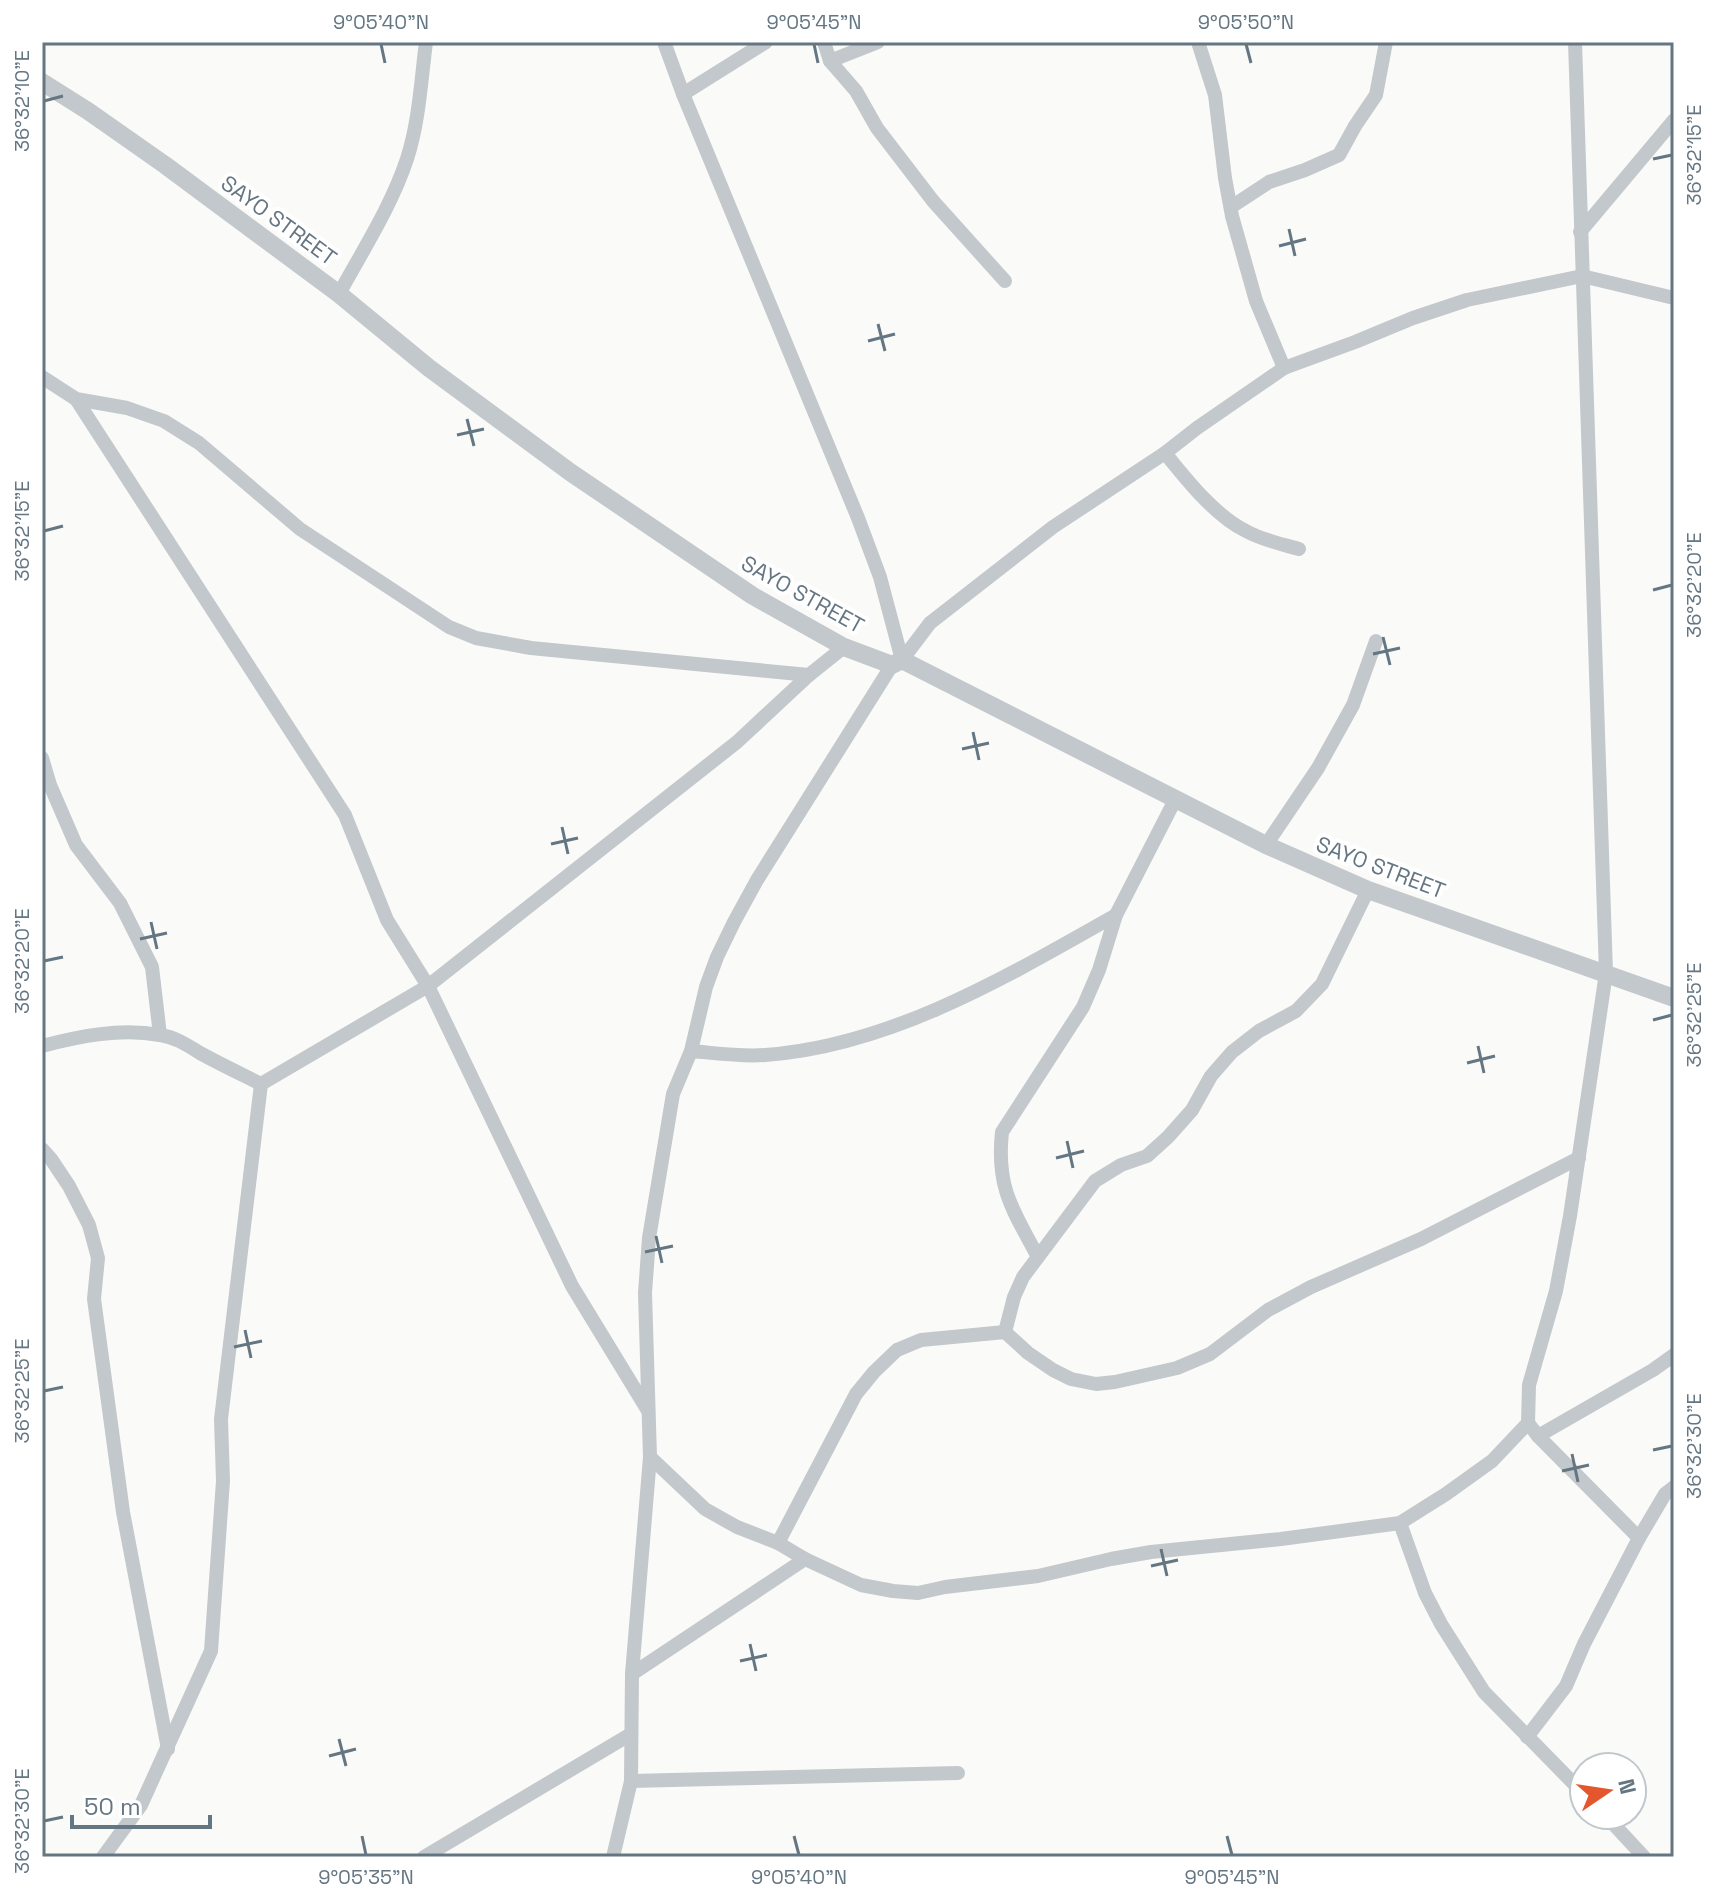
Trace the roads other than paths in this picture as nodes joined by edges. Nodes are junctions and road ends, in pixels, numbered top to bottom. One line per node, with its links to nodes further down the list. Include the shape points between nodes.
1 (426, 42): 17 (street, via 407,158 386,210)
2 (664, 42): 11 (street)
3 (766, 42): 11 (street)
4 (824, 42): 9 (street)
5 (878, 42): 9 (street)
6 (1198, 42): 13 (street, via 1215,95)
7 (1386, 42): 13 (street, via 1376,95 1339,155 1269,182)
8 (1575, 42): 14 (street)
9 (830, 61): 16 (street, via 933,201)
10 (42, 82): 17 (street, SAYO STREET)
11 (683, 94): 26 (street, via 858,518 880,577)
12 (1674, 120): 14 (street)
13 (1231, 207): 19 (street, via 1256,301)
14 (1580, 232): 15 (street)
15 (1582, 276): 18 (street); 19 (street, via 1467,300); 33 (street)
16 (1005, 281)
17 (339, 294): 25 (street, SAYO STREET, via 570,472 753,596)
18 (1674, 298)
19 (1284, 368): 22 (street)
20 (42, 377): 21 (street)
21 (76, 399): 27 (street, via 164,421 199,443 300,529 449,627 476,638); 34 (street, via 345,815 387,920)
22 (1165, 453): 23 (street, via 1242,530); 26 (street, via 1053,527 930,623)
23 (1299, 549)
24 (1376, 641): 30 (street, via 1353,705)
25 (844, 647): 26 (street, SAYO STREET); 27 (street)
26 (897, 663): 29 (street, SAYO STREET); 38 (street, via 734,922 706,987)
27 (809, 675): 34 (street, via 737,742)
28 (42, 758): 36 (street, via 76,845 120,903 152,967)
29 (1175, 800): 30 (street, SAYO STREET); 32 (street)
30 (1266, 845): 31 (street, SAYO STREET)
31 (1368, 890): 33 (street, SAYO STREET); 42 (street, via 1322,984 1296,1011 1232,1052 1192,1110 1147,1156 1095,1181)
32 (1116, 915): 38 (street, via 1029,964 866,1036 764,1055); 42 (street, via 1083,1007 1002,1132 1002,1182)
33 (1606, 973): 35 (street, SAYO STREET); 41 (street)
34 (428, 986): 39 (street); 45 (street, via 572,1286)
35 (1674, 998)
36 (160, 1035): 37 (street, via 112,1032); 39 (street)
37 (42, 1046)
38 (691, 1051): 45 (street, via 673,1094 649,1238)
39 (261, 1084): 57 (street, via 221,1419 223,1481 211,1651)
40 (42, 1149): 57 (street, via 76,1199 98,1258 94,1299 123,1512)
41 (1579, 1158): 43 (street, via 1421,1239 1311,1287 1268,1310 1210,1354 1177,1368 1096,1384 1071,1379); 46 (street, via 1556,1291 1529,1385)
42 (1038, 1257): 43 (street, via 1014,1297)
43 (1005, 1332): 52 (street, via 921,1340 897,1350 856,1394)
44 (1674, 1355): 47 (street)
45 (649, 1411): 48 (street)
46 (1528, 1423): 47 (street); 50 (street, via 1492,1461)
47 (1538, 1436): 51 (street)
48 (650, 1457): 52 (street, via 705,1509); 54 (street)
49 (1674, 1487): 51 (street)
50 (1400, 1523): 53 (street, via 1151,1552 1038,1576 918,1593 861,1585); 56 (street, via 1441,1624 1484,1692)
51 (1639, 1538): 56 (street, via 1566,1686)
52 (778, 1543): 53 (street)
53 (805, 1559): 54 (street)
54 (632, 1674): 55 (street)
55 (631, 1734): 60 (street); 63 (street)
56 (1527, 1737): 59 (street)
57 (168, 1750): 62 (street, via 141,1805)
58 (958, 1773): 60 (street)
59 (1568, 1778)
60 (631, 1781): 64 (street)
61 (1620, 1831): 65 (street)
62 (103, 1857)
63 (424, 1857)
64 (613, 1857)
65 (1644, 1857)

